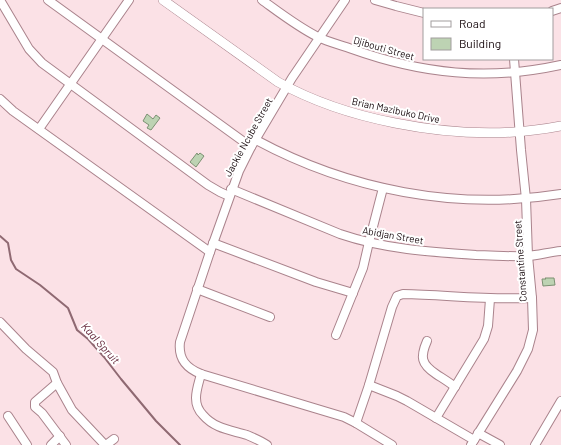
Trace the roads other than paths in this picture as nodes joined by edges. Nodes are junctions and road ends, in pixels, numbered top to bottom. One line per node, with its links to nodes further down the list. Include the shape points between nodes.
1 (0, 0): 14 (street, Abidjan Street, via 29,49 42,63)
2 (48, 0): 9 (street)
3 (129, 0): 9 (street)
4 (163, 0): 15 (street, Brian Mazibuko Drive)
5 (262, 0): 10 (street, Djibouti Street)
6 (346, 0): 10 (street, Jackie Ncube Street)
7 (376, 0): 8 (street)
8 (423, 13)
9 (102, 38): 14 (street); 20 (street)
10 (319, 38): 13 (street, Djibouti Street, via 390,61 427,69 472,73); 15 (street, Jackie Ncube Street)
11 (514, 60): 13 (street, Constantine Street)
12 (561, 65): 13 (street, Djibouti Street)
13 (515, 72): 19 (street, Constantine Street)
14 (70, 84): 18 (street); 22 (street, Abidjan Street, via 208,185 220,192)
15 (287, 87): 19 (street, Brian Mazibuko Drive, via 334,107 406,126 468,133); 20 (street, Jackie Ncube Street)
16 (0, 99): 18 (street)
17 (561, 126): 19 (street, Brian Mazibuko Drive)
18 (39, 129): 28 (street)
19 (520, 132): 24 (street, Constantine Street)
20 (254, 144): 21 (street, via 325,172); 22 (street, Jackie Ncube Street)
21 (383, 188): 24 (street, via 450,199); 25 (street)
22 (230, 193): 25 (street, Abidjan Street, via 351,238); 26 (street, Jackie Ncube Street)
23 (561, 194): 24 (street)
24 (526, 198): 29 (street, Constantine Street)
25 (369, 242): 29 (street, Abidjan Street, via 435,253); 31 (street, via 364,268)
26 (213, 243): 28 (street, Jackie Ncube Street); 31 (street, via 316,282)
27 (561, 251): 29 (street, Abidjan Street)
28 (210, 252): 30 (street, Jackie Ncube Street)
29 (528, 256): 32 (street, Constantine Street)
30 (197, 289): 34 (street); 38 (street, Jackie Ncube Street, via 179,348 186,365)
31 (353, 293): 36 (street)
32 (532, 298): 33 (street); 46 (street, Constantine Street, via 533,330 528,349)
33 (490, 299): 40 (street, via 404,294 397,296); 41 (street, via 487,332)
34 (270, 317)
35 (0, 322): 39 (street, via 53,372)
36 (336, 335)
37 (427, 341): 41 (street, via 423,358 426,366)
38 (201, 374): 45 (street); 54 (street, via 196,400 206,419 217,426)
39 (57, 383): 47 (street, via 35,402 35,407); 53 (street, via 72,410)
40 (369, 385): 44 (street, via 397,396); 45 (street)
41 (455, 387): 44 (street)
42 (561, 401): 57 (street)
43 (8, 416): 50 (street)
44 (436, 418): 49 (street)
45 (356, 422): 55 (street)
46 (478, 433): 49 (street, Constantine Street); 56 (street)
47 (60, 436): 51 (street); 52 (street)
48 (114, 438): 53 (street)
49 (472, 443)
50 (28, 445)
51 (51, 445)
52 (66, 445)
53 (106, 445)
54 (267, 445)
55 (392, 445)
56 (500, 445)
57 (535, 445)

